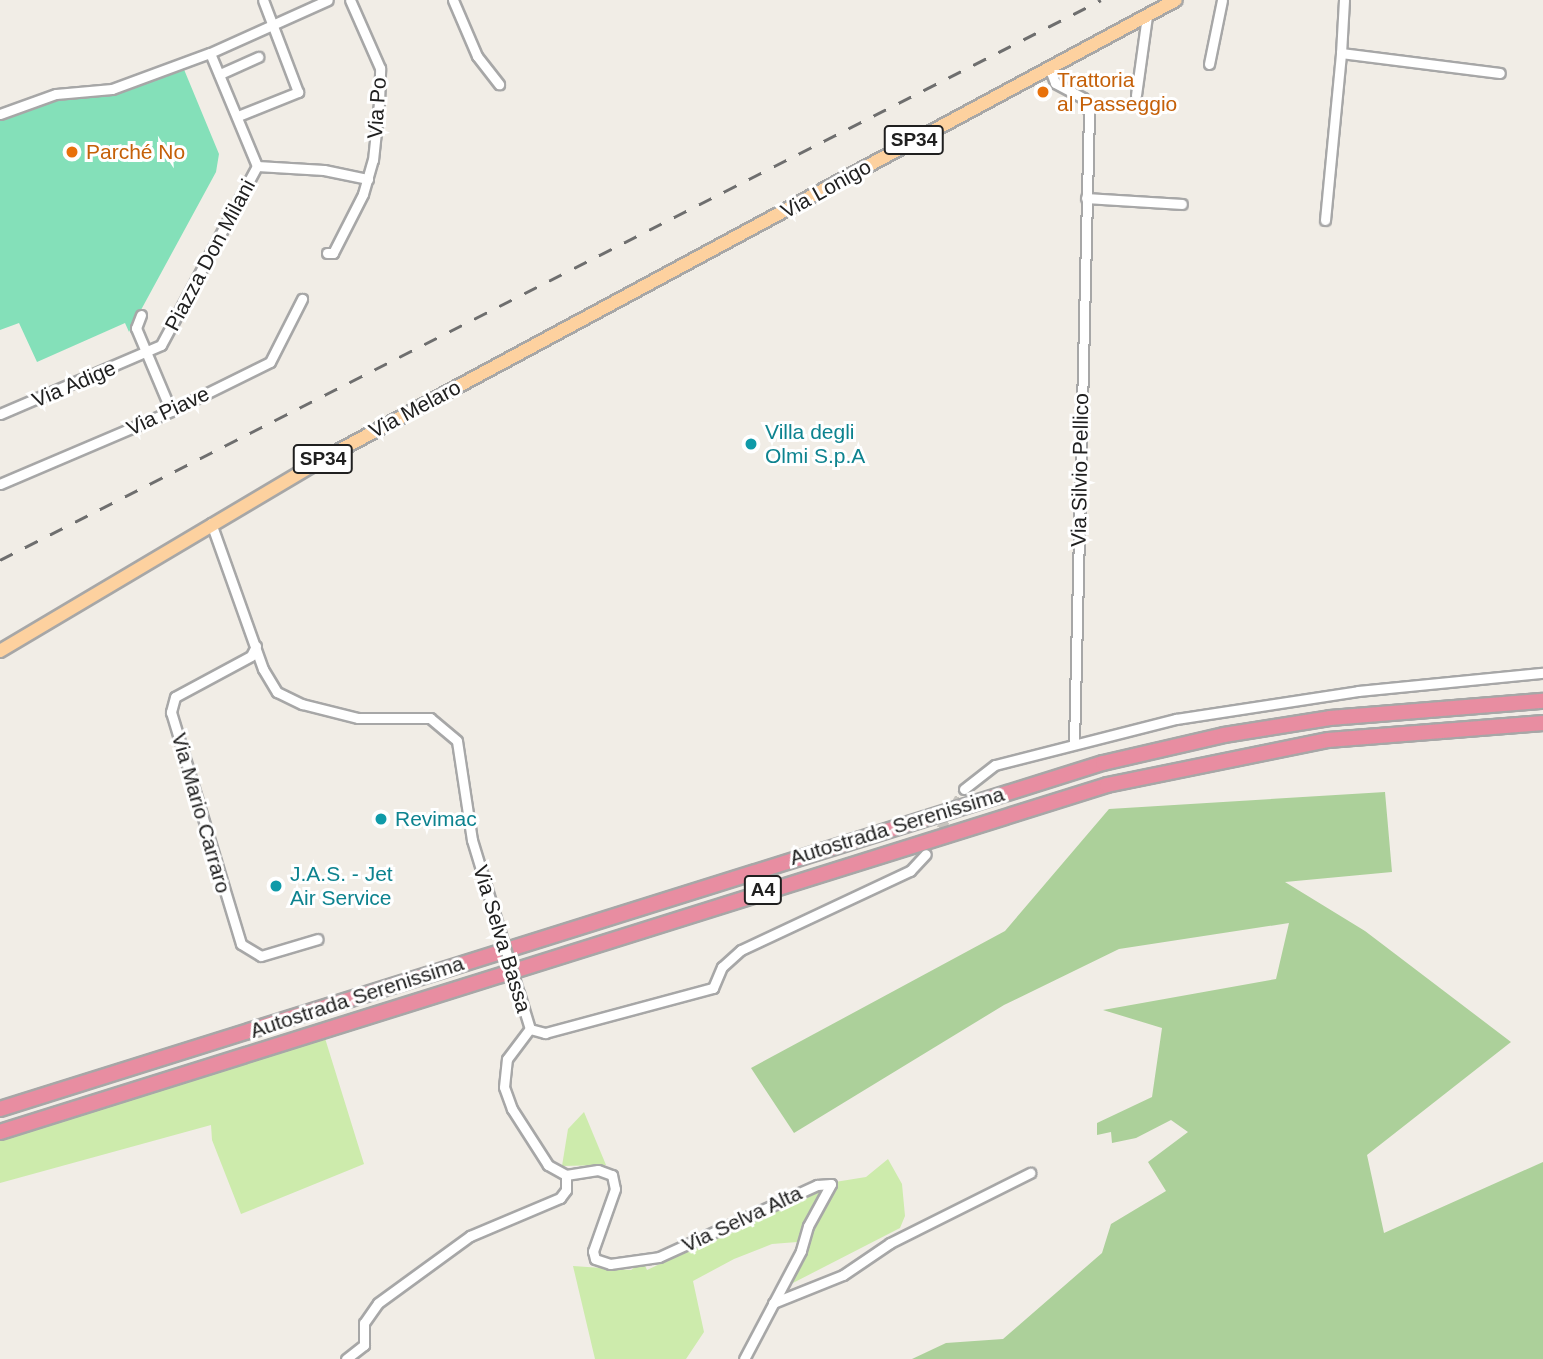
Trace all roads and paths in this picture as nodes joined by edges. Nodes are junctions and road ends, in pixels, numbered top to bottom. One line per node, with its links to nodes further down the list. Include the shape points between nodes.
1 (263, 0): 9 (street)
2 (328, 0): 9 (street)
3 (350, 0): 22 (street, Via Po, via 380,68)
4 (453, 0): 17 (street, via 477,56)
5 (1176, 0): 8 (main road, Via Lonigo / SP34)
6 (1222, 0): 13 (street)
7 (1344, 0): 11 (street)
8 (1147, 16): 14 (main road, Via Lonigo / SP34); 18 (street)
9 (271, 26): 10 (street); 20 (street, via 298,92)
10 (210, 53): 16 (street, Piazza Don Milani); 19 (street, via 112,89 56,94)
11 (1341, 53): 15 (street); 25 (street)
12 (258, 57): 16 (street)
13 (1209, 64)
14 (1049, 66): 23 (street, Via Silvio Pellico, via 1055,83 1083,98 1089,112); 27 (main road, Via Lonigo / SP34)
15 (1500, 73)
16 (220, 74): 20 (street, Piazza Don Milani)
17 (499, 84)
18 (1136, 95)
19 (0, 114)
20 (238, 116): 21 (street, Piazza Don Milani)
21 (257, 166): 22 (street, via 324,170); 30 (street, Piazza Don Milani, via 161,345)
22 (368, 179): 26 (street, Via Po, via 333,253)
23 (1086, 198): 24 (street); 40 (street, Via Silvio Pellico)
24 (1182, 204)
25 (1325, 220)
26 (327, 253)
27 (653, 281): 34 (main road, Via Melaro / SP34)
28 (302, 299): 31 (street, Via Piave, via 270,362)
29 (141, 315): 30 (street, via 136,328)
30 (148, 353): 31 (street, Piazza Don Milani); 32 (street, Via Adige)
31 (171, 411): 33 (street, Via Piave)
32 (0, 414)
33 (0, 484)
34 (211, 523): 35 (street, Via Selva Bassa); 36 (main road, Via Melaro / SP34)
35 (256, 645): 43 (street, Via Mario Carraro, via 251,656 175,697 171,712 241,944 261,956); 44 (street, Via Selva Bassa, bridge, via 268,679 287,698 359,718 430,718 451,732 461,757 472,840)
36 (0, 651)
37 (1543, 673): 40 (street, via 1236,708)
38 (1543, 701): 45 (highway, Autostrada Serenissima / A4, via 1330,718 1213,737 1091,766)
39 (1543, 723): 46 (highway, Autostrada Serenissima / A4, via 1328,740 1107,785)
40 (1074, 743): 41 (street, via 995,765)
41 (964, 789)
42 (926, 854): 44 (street, via 910,871 741,950 722,967 713,988 545,1033)
43 (318, 939)
44 (530, 1029): 48 (street, Via Selva Bassa, via 507,1059 504,1087 548,1165)
45 (0, 1109)
46 (0, 1132)
47 (1030, 1173): 49 (street, via 890,1243 843,1275)
48 (566, 1175): 49 (street, Via Selva Alta, via 598,1170 612,1175 615,1189 593,1251 594,1259 610,1264 659,1257 829,1182 802,1251); 50 (street, via 566,1190 560,1198 470,1236 378,1303 364,1323 364,1345)
49 (772, 1304): 51 (street, Via Selva Alta)
50 (346, 1359)
51 (744, 1359)

